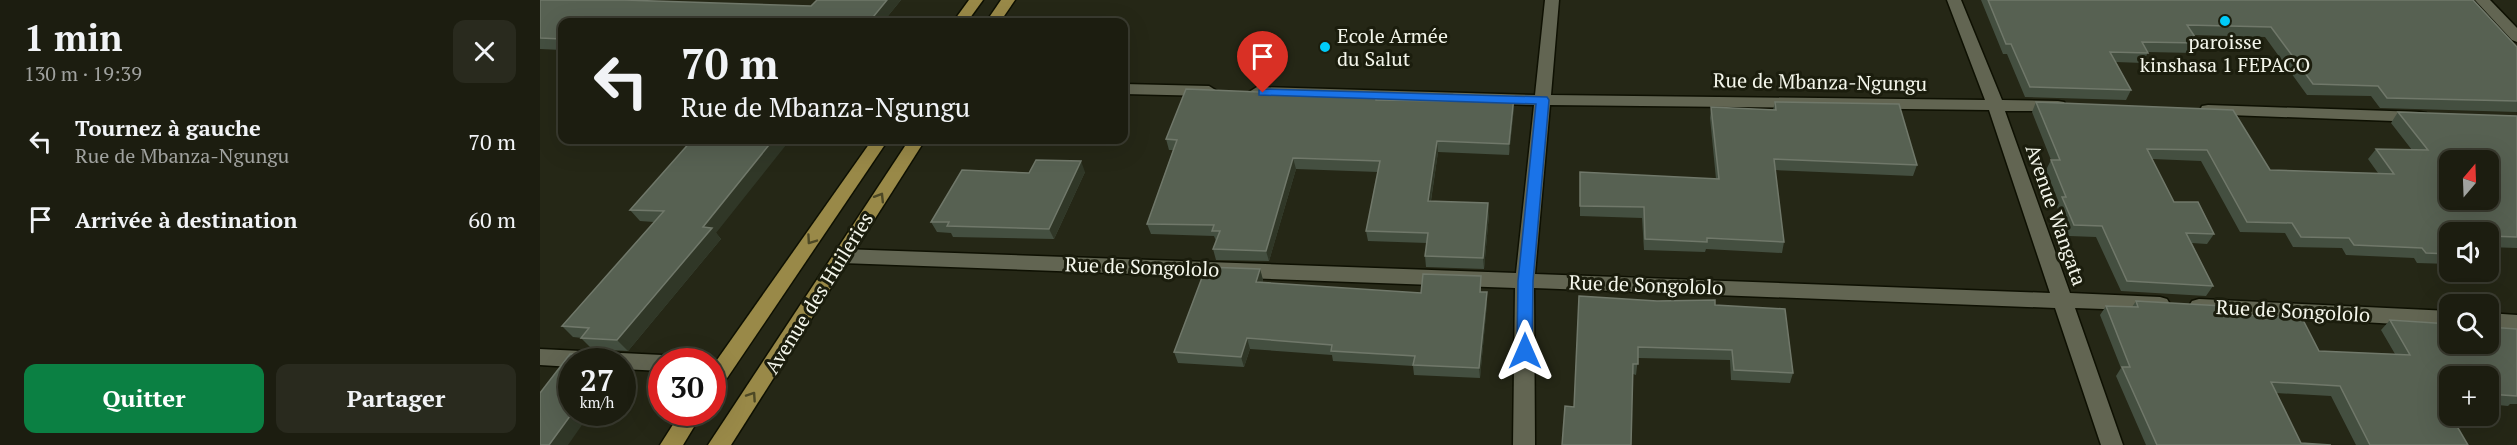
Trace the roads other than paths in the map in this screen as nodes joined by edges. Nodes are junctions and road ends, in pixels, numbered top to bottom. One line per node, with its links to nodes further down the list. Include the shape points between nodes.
1 (976, 0): 6 (main road)
2 (1008, 0): 7 (main road)
3 (1552, 0): 12 (street)
4 (1954, 0): 13 (street, Avenue Wangata)
5 (2482, 0): 8 (street)
6 (963, 18)
7 (996, 18)
8 (2517, 37)
9 (1128, 89): 10 (street)
10 (1219, 92)
11 (1243, 92): 12 (street, Rue de Mbanza-Ngungu)
12 (1542, 100): 13 (street, Rue de Mbanza-Ngungu); 20 (street)
13 (1995, 104): 14 (street, Rue de Mbanza-Ngungu); 21 (street, Avenue Wangata)
14 (2078, 107)
15 (2197, 110): 16 (street)
16 (2434, 117)
17 (877, 144): 26 (main road, Avenue des Huileries, one-way to 26)
18 (914, 144): 19 (main road, Avenue des Huileries, one-way to 18)
19 (842, 256): 20 (street, Rue de Songololo); 30 (main road, Avenue des Huileries, one-way to 19)
20 (1526, 281): 21 (street, Rue de Songololo); 31 (street)
21 (2061, 298): 22 (street, Rue de Songololo); 32 (street, Avenue Wangata)
22 (2439, 318)
23 (2499, 322): 24 (street)
24 (2517, 323)
25 (540, 357): 27 (street)
26 (726, 358)
27 (648, 362)
28 (684, 426): 29 (main road)
29 (671, 445)
30 (719, 445)
31 (1524, 445)
32 (2112, 445)

